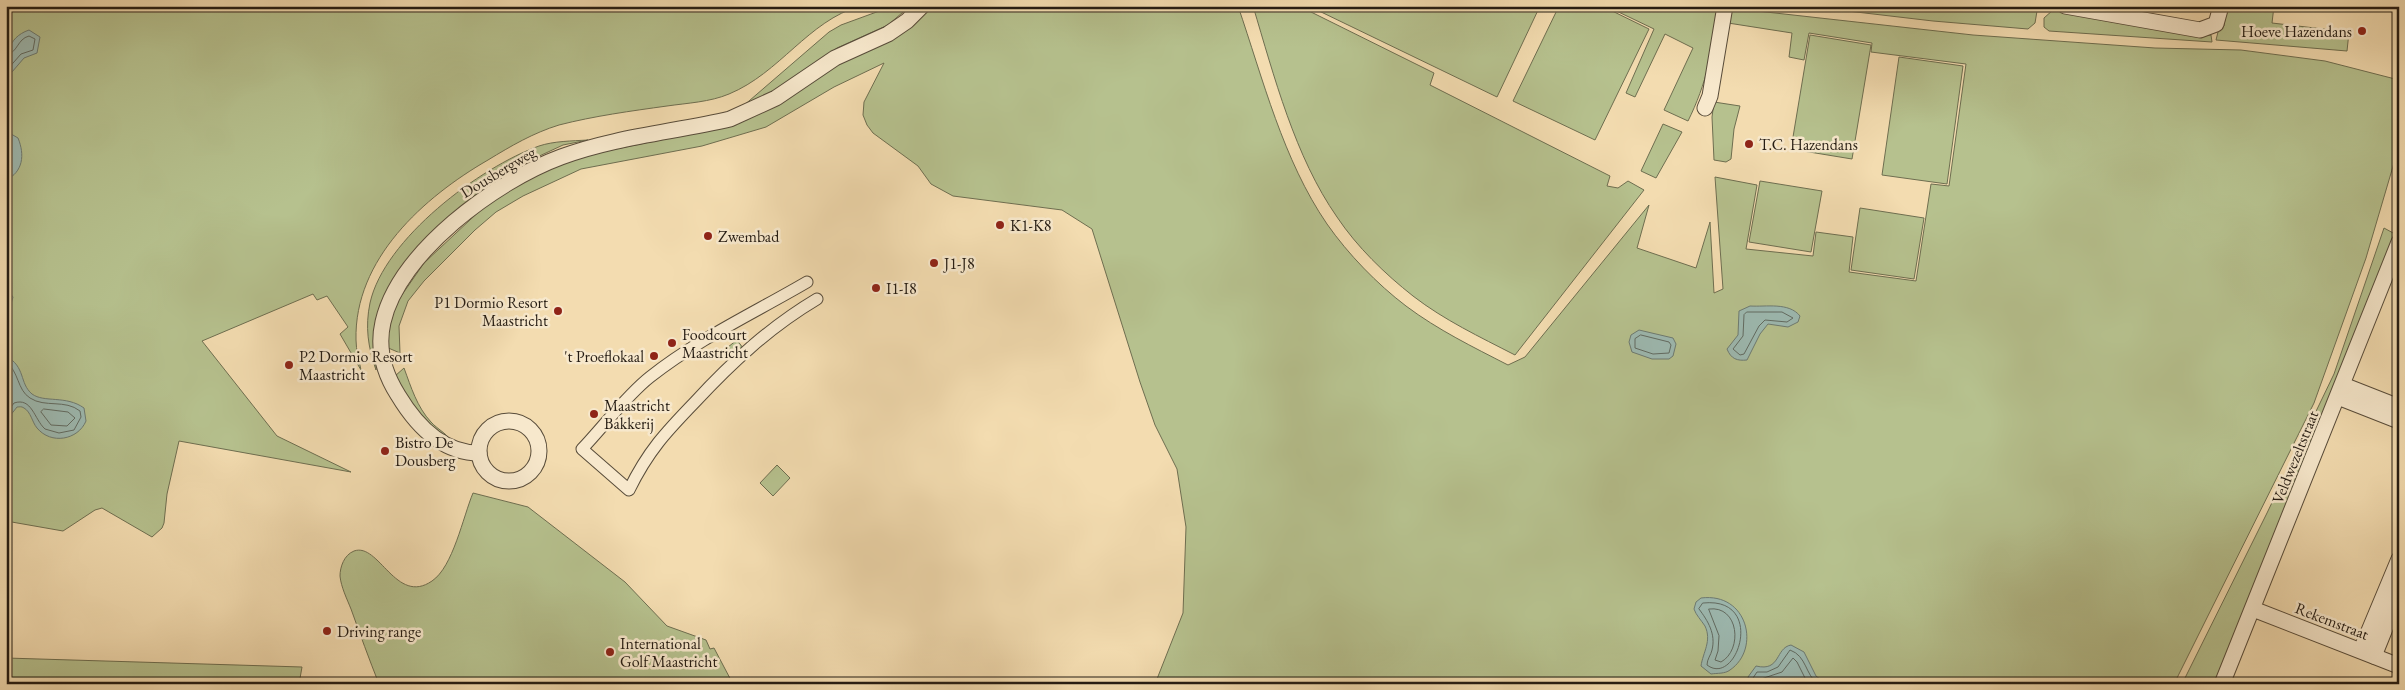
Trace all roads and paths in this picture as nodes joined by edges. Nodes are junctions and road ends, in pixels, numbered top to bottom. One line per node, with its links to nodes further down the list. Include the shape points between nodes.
1 (922, 6): 12 (street, Dousbergweg, via 899,28 834,58 776,98 752,110 730,119 586,148 536,168 464,212 432,243 399,285 385,314 381,341 385,372 413,416 437,441 467,453)
2 (1725, 6): 5 (street, via 1710,96)
3 (2065, 6): 4 (street, via 2198,30 2212,27 2219,20)
4 (2221, 6)
5 (1705, 108)
6 (2399, 242): 9 (street, Veldwezeltstraat)
7 (807, 282): 8 (street, via 707,337 649,378 582,449 629,490 654,446 727,368 759,338)
8 (817, 299)
9 (2340, 391): 10 (street); 11 (street); 15 (street, Veldwezeltstraat)
10 (2399, 407)
11 (2399, 421)
12 (480, 453)
13 (2399, 559): 16 (street)
14 (2399, 594): 16 (street)
15 (2253, 608): 16 (street, Rekemstraat); 18 (street, Veldwezeltstraat)
16 (2368, 653): 17 (street, Rekemstraat)
17 (2399, 666)
18 (2222, 684)

